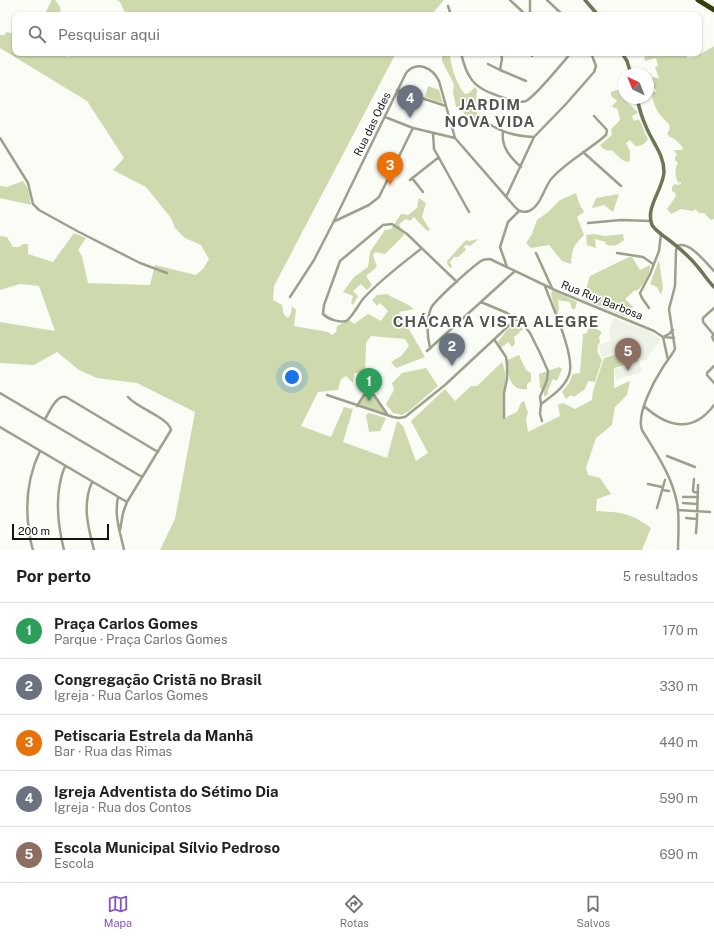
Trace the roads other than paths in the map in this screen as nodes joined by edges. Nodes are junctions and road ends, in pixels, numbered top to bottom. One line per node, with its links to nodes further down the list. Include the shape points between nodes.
1 (510, 0): 9 (street)
2 (530, 0): 10 (street)
3 (547, 0): 11 (street)
4 (585, 0): 12 (main road)
5 (698, 0): 7 (highway)
6 (448, 6): 8 (street)
7 (714, 10)
8 (450, 12)
9 (523, 12)
10 (530, 12)
11 (560, 12)
12 (595, 12)
13 (462, 56): 15 (street, via 469,76 476,84 488,91 521,102 530,98)
14 (502, 56): 20 (street)
15 (568, 56)
16 (592, 56): 31 (street, via 596,66 594,72)
17 (624, 56): 19 (main road)
18 (488, 64): 20 (street)
19 (629, 68)
20 (500, 70): 21 (street)
21 (526, 81)
22 (397, 90): 24 (street); 24 (street, Rua das Odes, via 412,67 427,68 436,74); 26 (street, Rua das Odes)
23 (639, 104): 43 (main road, via 645,124 663,162 663,178 651,209)
24 (446, 106): 33 (street, Rua das Odes)
25 (594, 116): 34 (street, via 608,132)
26 (385, 117): 28 (street); 42 (street, Rua das Odes)
27 (480, 118): 29 (street)
28 (413, 128): 30 (street); 42 (street, via 380,197 369,205)
29 (503, 132): 31 (street); 36 (street, via 505,147)
30 (433, 133): 33 (street); 35 (street, via 433,146)
31 (534, 137): 36 (street)
32 (0, 138): 54 (street, via 30,186 33,204 43,214 140,263)
33 (455, 138): 39 (street, Rua das Odes)
34 (583, 152): 37 (street); 40 (street, via 551,179 535,206 527,212)
35 (439, 157): 38 (street, via 411,179); 41 (street)
36 (521, 167): 39 (street)
37 (621, 186)
38 (423, 192)
39 (506, 196): 40 (street, Rua das Odes)
40 (519, 211): 51 (street, via 508,222 500,247)
41 (469, 212)
42 (334, 221): 59 (street, Rua das Odes, via 314,260)
43 (652, 221): 44 (street); 45 (main road, via 654,228)
44 (588, 223)
45 (661, 234): 46 (main road); 50 (street, via 659,251)
46 (677, 246): 53 (street, via 688,246); 57 (main road); 64 (street, via 675,286 670,307)
47 (422, 248): 47 (street, via 396,226 383,225 340,261 323,314 338,320 349,319 366,296); 55 (street)
48 (536, 253): 58 (street)
49 (617, 253): 50 (street, via 643,258)
50 (653, 264): 61 (street, via 640,293)
51 (507, 267): 52 (street, Rua Ruy Barbosa); 55 (street, Rua Ruy Barbosa, via 493,260 484,259)
52 (515, 271): 56 (street, Rua Ruy Barbosa); 60 (street)
53 (714, 272)
54 (166, 273)
55 (457, 282): 70 (street, via 431,308 427,333)
56 (545, 285): 58 (street, Rua Ruy Barbosa); 78 (street, via 570,355 571,370 566,383)
57 (714, 288)
58 (552, 289): 66 (street, Rua Ruy Barbosa, via 641,325)
59 (290, 297)
60 (480, 302): 63 (street); 70 (street)
61 (649, 308)
62 (714, 308): 65 (street, via 703,318 703,322)
63 (516, 319): 68 (street); 78 (street, via 530,333 548,371 547,380 540,394)
64 (673, 330): 66 (street); 67 (street)
65 (713, 334): 69 (street)
66 (663, 337): 67 (street); 72 (street)
67 (674, 338): 72 (street, via 675,349)
68 (494, 340): 82 (street, via 408,416 399,418); 83 (street, via 506,357 507,364)
69 (714, 341)
70 (430, 348): 71 (street)
71 (427, 351)
72 (667, 359): 81 (street)
73 (714, 366): 74 (street, via 707,373)
74 (714, 383)
75 (0, 394): 84 (street)
76 (327, 395): 80 (street)
77 (128, 397): 88 (street, via 171,427)
78 (541, 404): 85 (street)
79 (714, 405): 81 (street, via 708,413 690,424 665,422)
80 (357, 406): 82 (street); 82 (street, via 364,395 370,393)
81 (644, 406): 108 (street, via 640,424 671,480)
82 (387, 415)
83 (504, 418)
84 (45, 419): 88 (street, via 58,399 66,397); 92 (street)
85 (542, 421)
86 (0, 427): 87 (street)
87 (40, 451): 90 (street); 115 (street, via 32,475 28,503 28,524)
88 (158, 452): 92 (street)
89 (668, 456): 91 (street)
90 (66, 466): 94 (street); 116 (street, via 58,507)
91 (696, 467)
92 (142, 478): 104 (street)
93 (694, 478): 100 (street, via 693,490)
94 (92, 482): 101 (street); 117 (street, via 86,511)
95 (665, 482): 98 (street)
96 (648, 484): 98 (street)
97 (698, 485): 100 (street)
98 (662, 488): 99 (street); 107 (street)
99 (669, 491)
100 (698, 493): 103 (street)
101 (118, 497): 104 (street); 113 (street, via 116,516)
102 (682, 497): 103 (street)
103 (698, 498): 106 (street)
104 (127, 502): 113 (street)
105 (683, 503): 106 (street)
106 (697, 504): 109 (street)
107 (657, 508)
108 (678, 510): 109 (street); 119 (street)
109 (697, 512): 110 (street); 112 (street)
110 (710, 512)
111 (686, 518): 112 (street)
112 (697, 519): 114 (street)
113 (120, 530): 118 (street)
114 (696, 534)
115 (33, 550)
116 (63, 550)
117 (94, 550)
118 (124, 550)
119 (678, 550)

